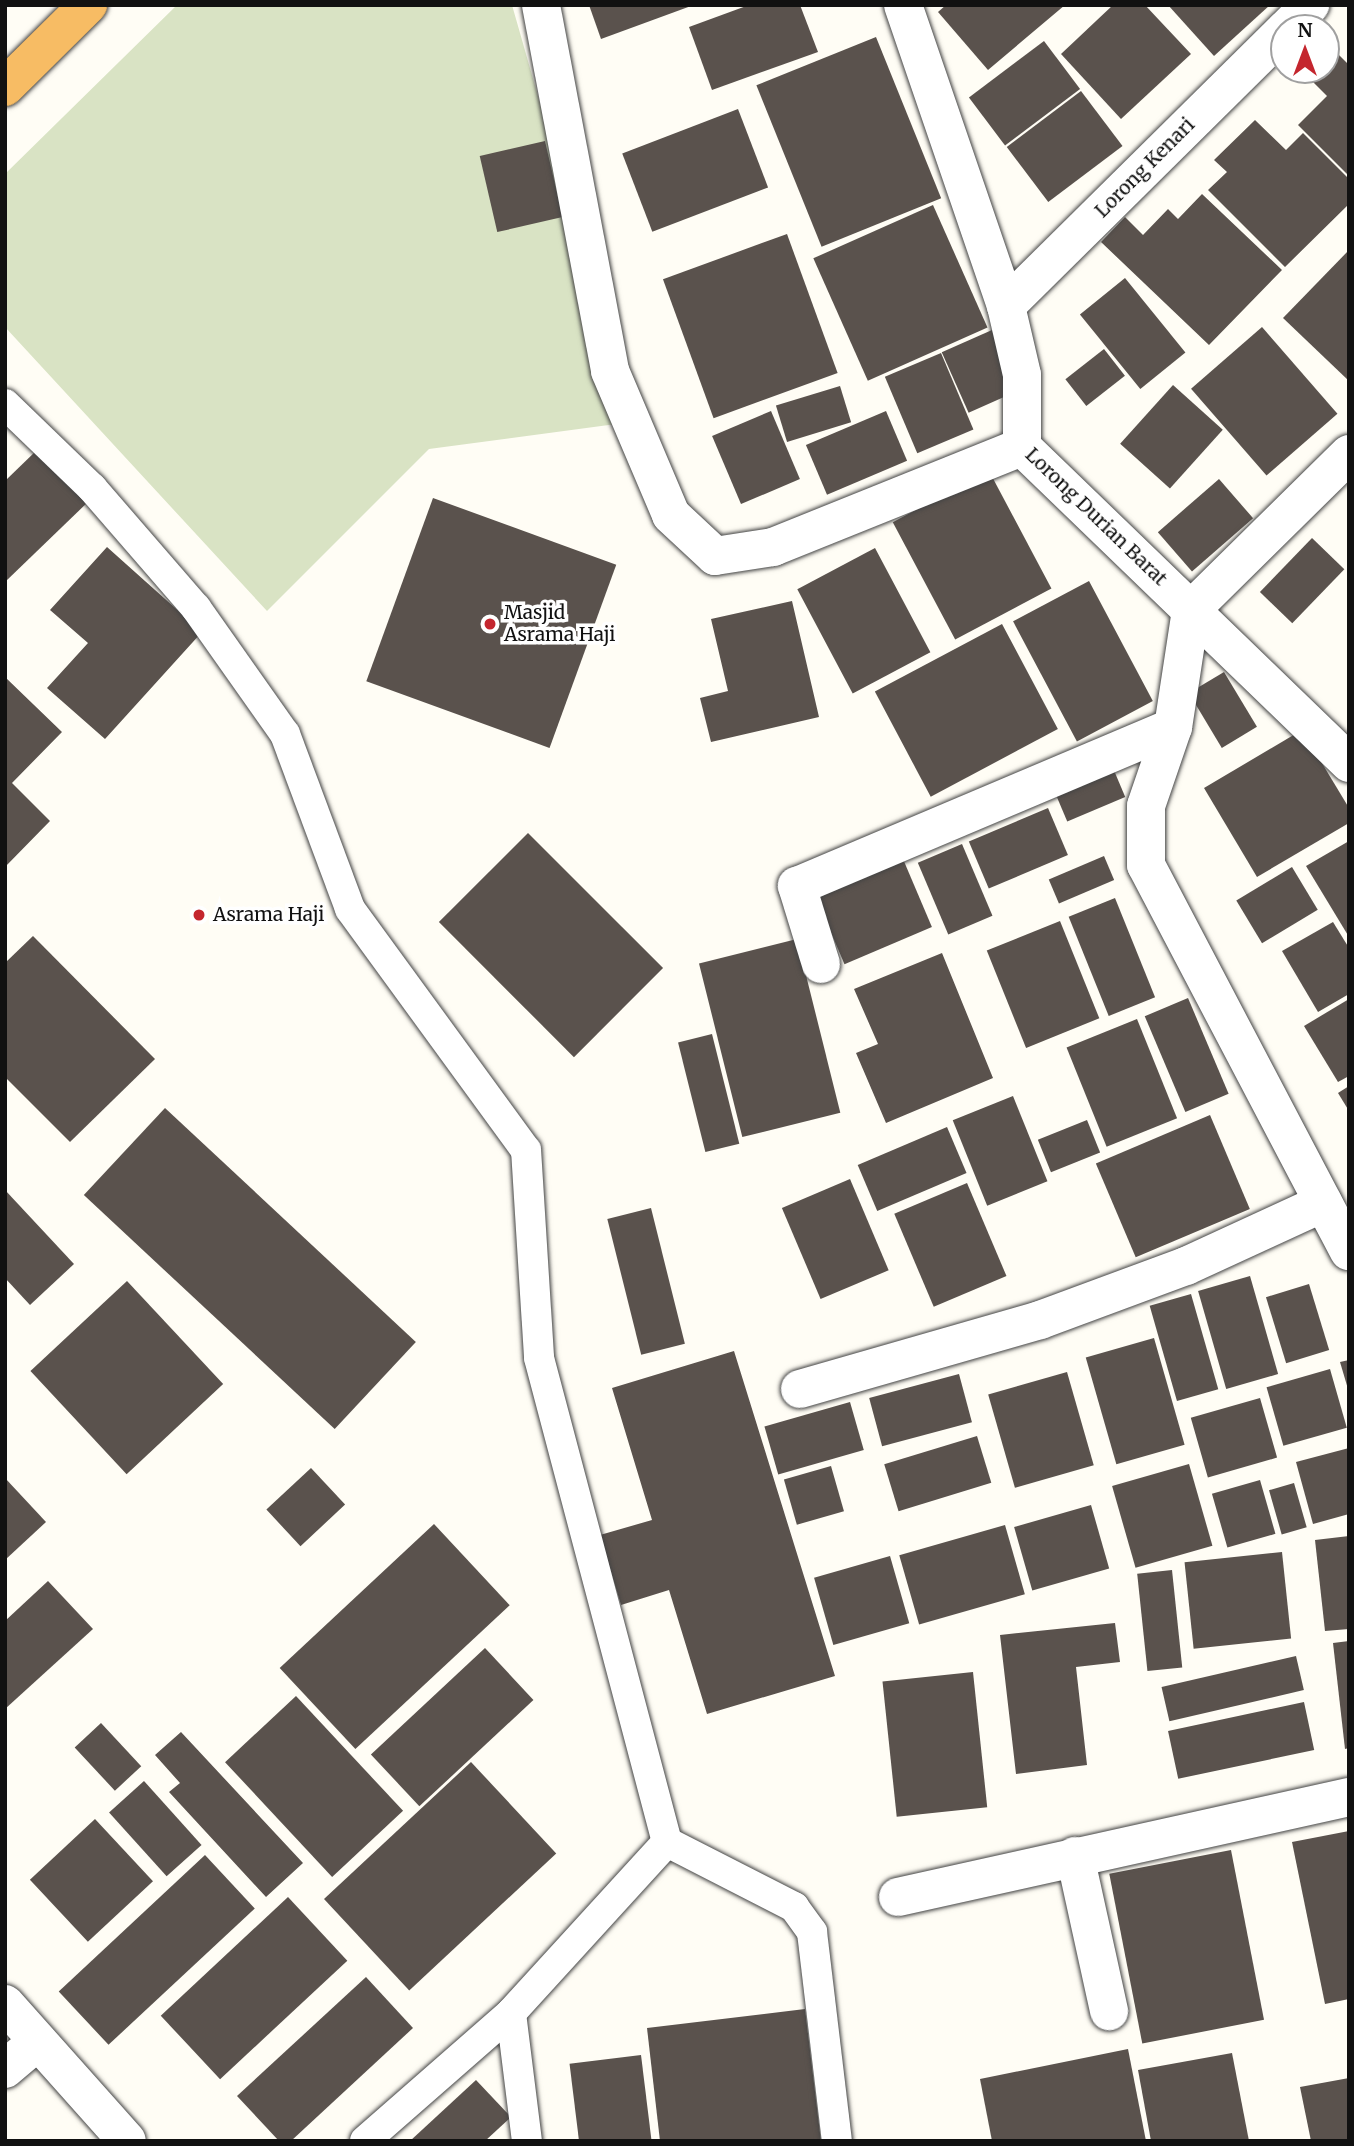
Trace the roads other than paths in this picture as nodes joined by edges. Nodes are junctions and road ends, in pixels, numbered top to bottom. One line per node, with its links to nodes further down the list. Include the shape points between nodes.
1 (89, 5): 5 (highway)
2 (541, 5): 8 (street, via 610,371 671,515 715,556 773,547)
3 (903, 5): 6 (street, Lorong Durian Barat)
4 (1270, 44): 6 (street, Lorong Kenari)
5 (5, 87)
6 (1006, 306): 8 (street, Lorong Durian Barat, via 1022,375)
7 (5, 404): 18 (lane, via 92,488 196,608 285,734 350,909 526,1150 539,1358)
8 (1022, 447): 10 (street, Lorong Durian Barat)
9 (1349, 454): 10 (street)
10 (1191, 610): 11 (street); 12 (street, Lorong Durian Barat)
11 (1173, 727): 13 (street, via 797,886); 14 (street, via 1146,806 1146,865)
12 (1349, 763)
13 (821, 964)
14 (1323, 1203): 15 (street); 16 (street, via 1186,1266 1040,1320)
15 (1349, 1251)
16 (800, 1389)
17 (1349, 1797): 19 (street)
18 (667, 1842): 23 (lane); 29 (lane, via 794,1907 812,1932)
19 (1075, 1856): 20 (street); 22 (street)
20 (898, 1897)
21 (5, 2004): 24 (street)
22 (1109, 2011)
23 (511, 2013): 27 (lane); 28 (lane)
24 (37, 2040): 25 (street); 26 (street)
25 (5, 2069)
26 (127, 2141)
27 (365, 2141)
28 (527, 2141)
29 (837, 2141)

